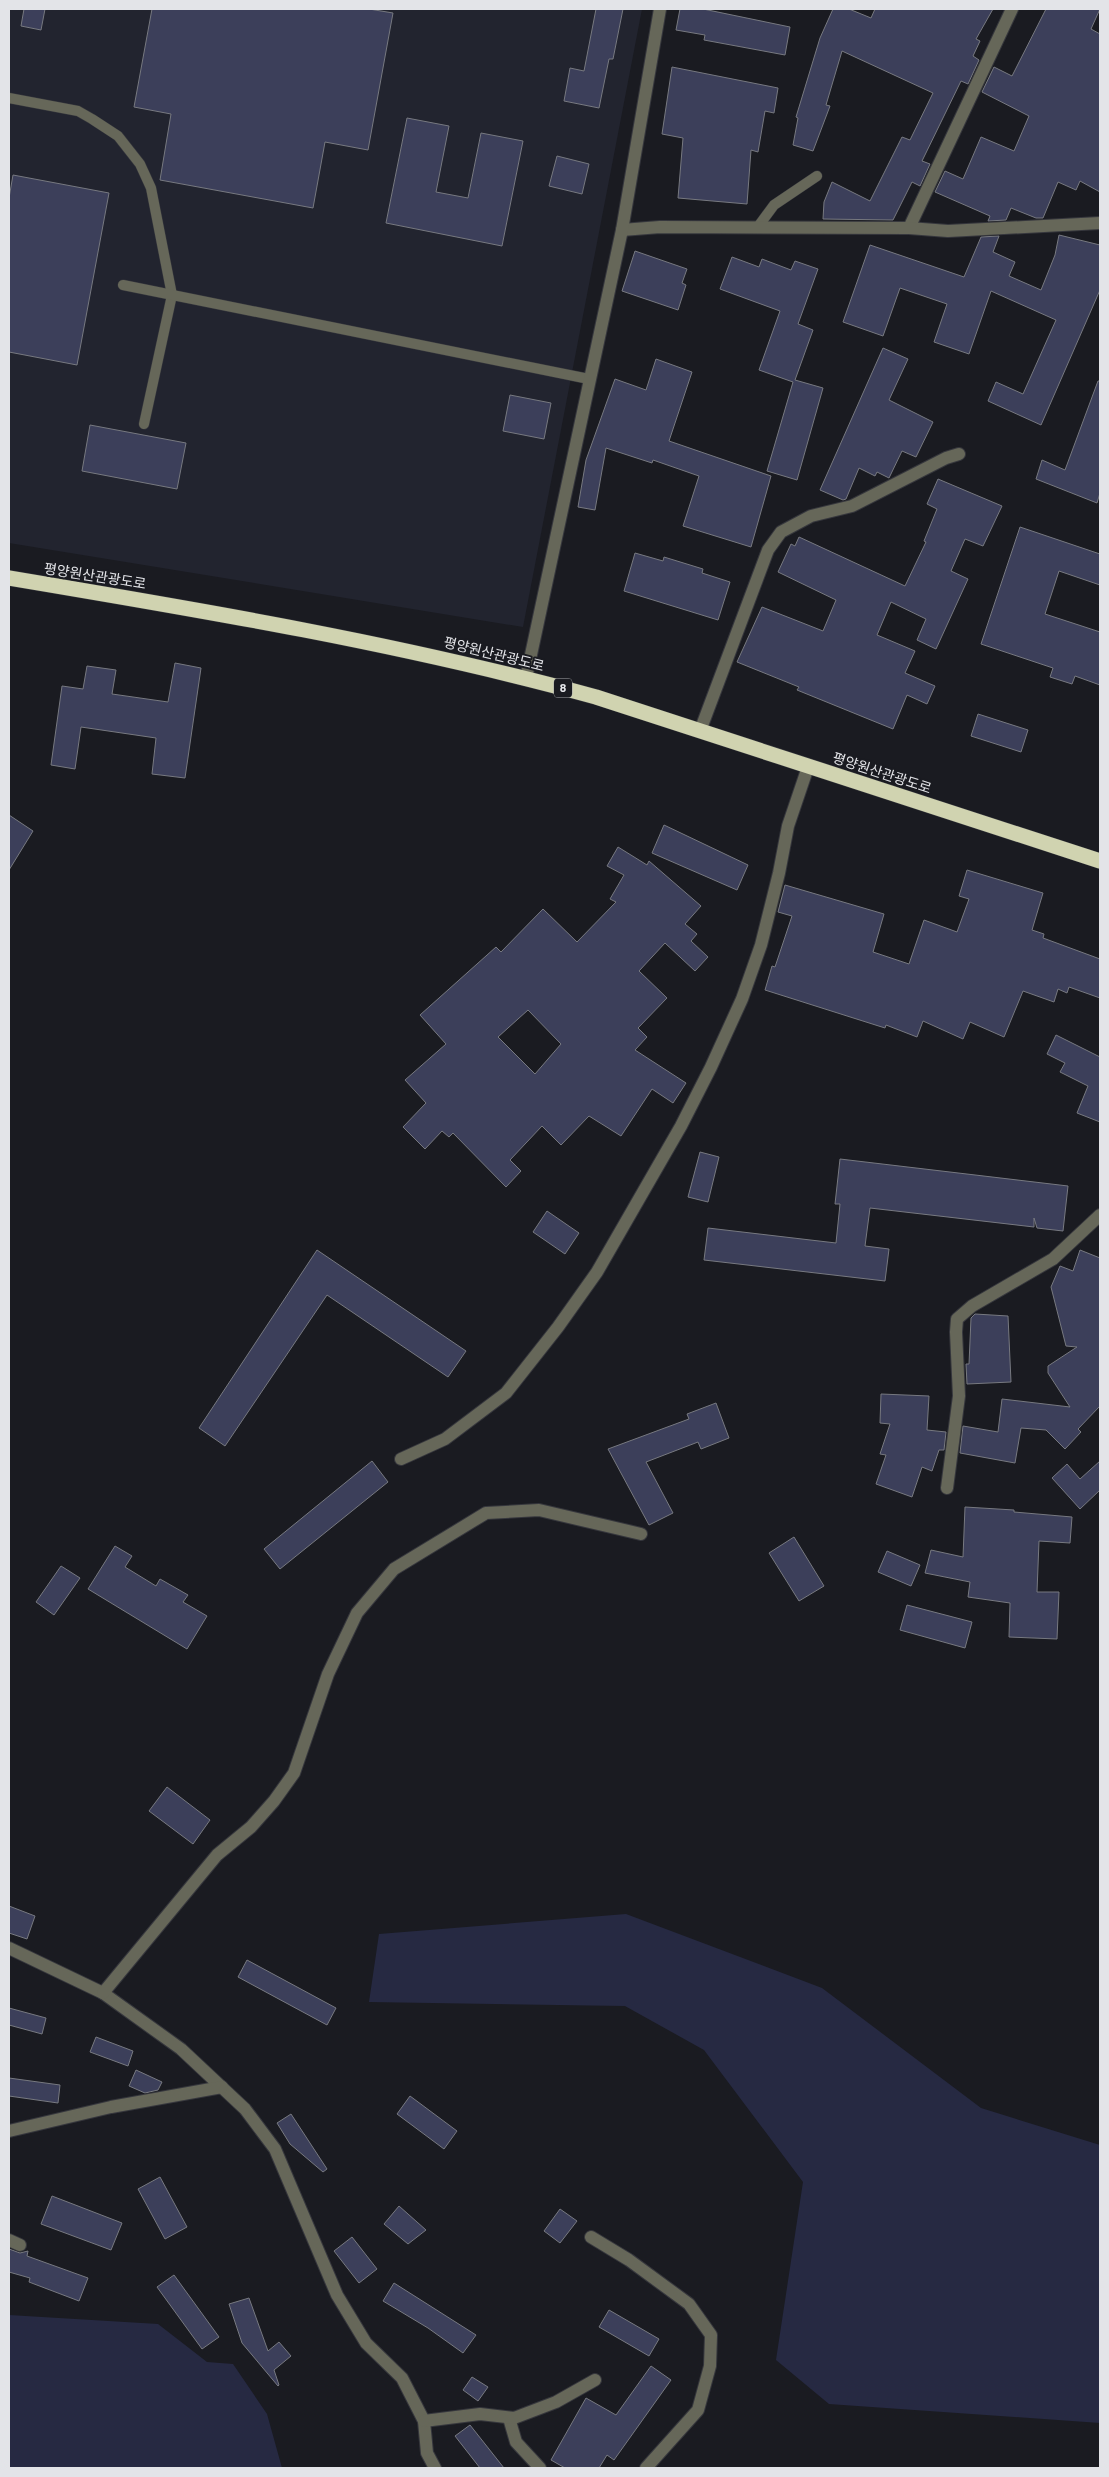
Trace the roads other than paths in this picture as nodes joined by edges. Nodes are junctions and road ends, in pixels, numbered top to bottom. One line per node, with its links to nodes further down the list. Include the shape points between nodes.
1 (660, 9): 8 (street)
2 (1012, 9): 7 (street)
3 (9, 98): 10 (lane, via 78,111 118,136 140,164 151,188)
4 (817, 176): 6 (lane, via 774,205)
5 (1100, 223): 7 (street, via 948,231)
6 (757, 228): 7 (street); 8 (street)
7 (909, 228)
8 (622, 230): 11 (street)
9 (123, 285): 10 (lane)
10 (172, 296): 11 (lane); 12 (lane)
11 (589, 379): 15 (street)
12 (144, 424)
13 (959, 454): 16 (street, via 852,506 811,516 781,532 768,550)
14 (9, 578): 15 (highway, 평양원산관광도로 / 8, via 380,644)
15 (526, 678): 16 (highway, 평양원산관광도로 / 8)
16 (700, 730): 17 (highway, 평양원산관광도로 / 8)
17 (808, 767): 18 (highway, 평양원산관광도로 / 8); 20 (street, via 788,826 761,945 742,999 681,1126 606,1256 558,1327 506,1393 445,1439)
18 (1100, 861)
19 (1100, 1215): 21 (street, via 1053,1259 972,1306 957,1319 959,1396)
20 (401, 1459)
21 (947, 1488)
22 (641, 1534): 24 (street, via 539,1510 486,1512 394,1569 353,1622 328,1674 294,1773 251,1827 216,1855)
23 (9, 1948): 24 (street)
24 (103, 1993): 25 (street, via 181,2049)
25 (222, 2088): 26 (street, via 111,2107); 30 (street, via 245,2109 275,2149 337,2295 366,2342 402,2378)
26 (9, 2131)
27 (591, 2237): 33 (street, via 689,2304 711,2335 710,2366 698,2410)
28 (595, 2380): 29 (street, via 556,2402)
29 (508, 2418): 30 (street, via 480,2414); 32 (street, via 516,2442)
30 (424, 2421): 31 (street, via 427,2453)
31 (435, 2468)
32 (540, 2468)
33 (646, 2468)

